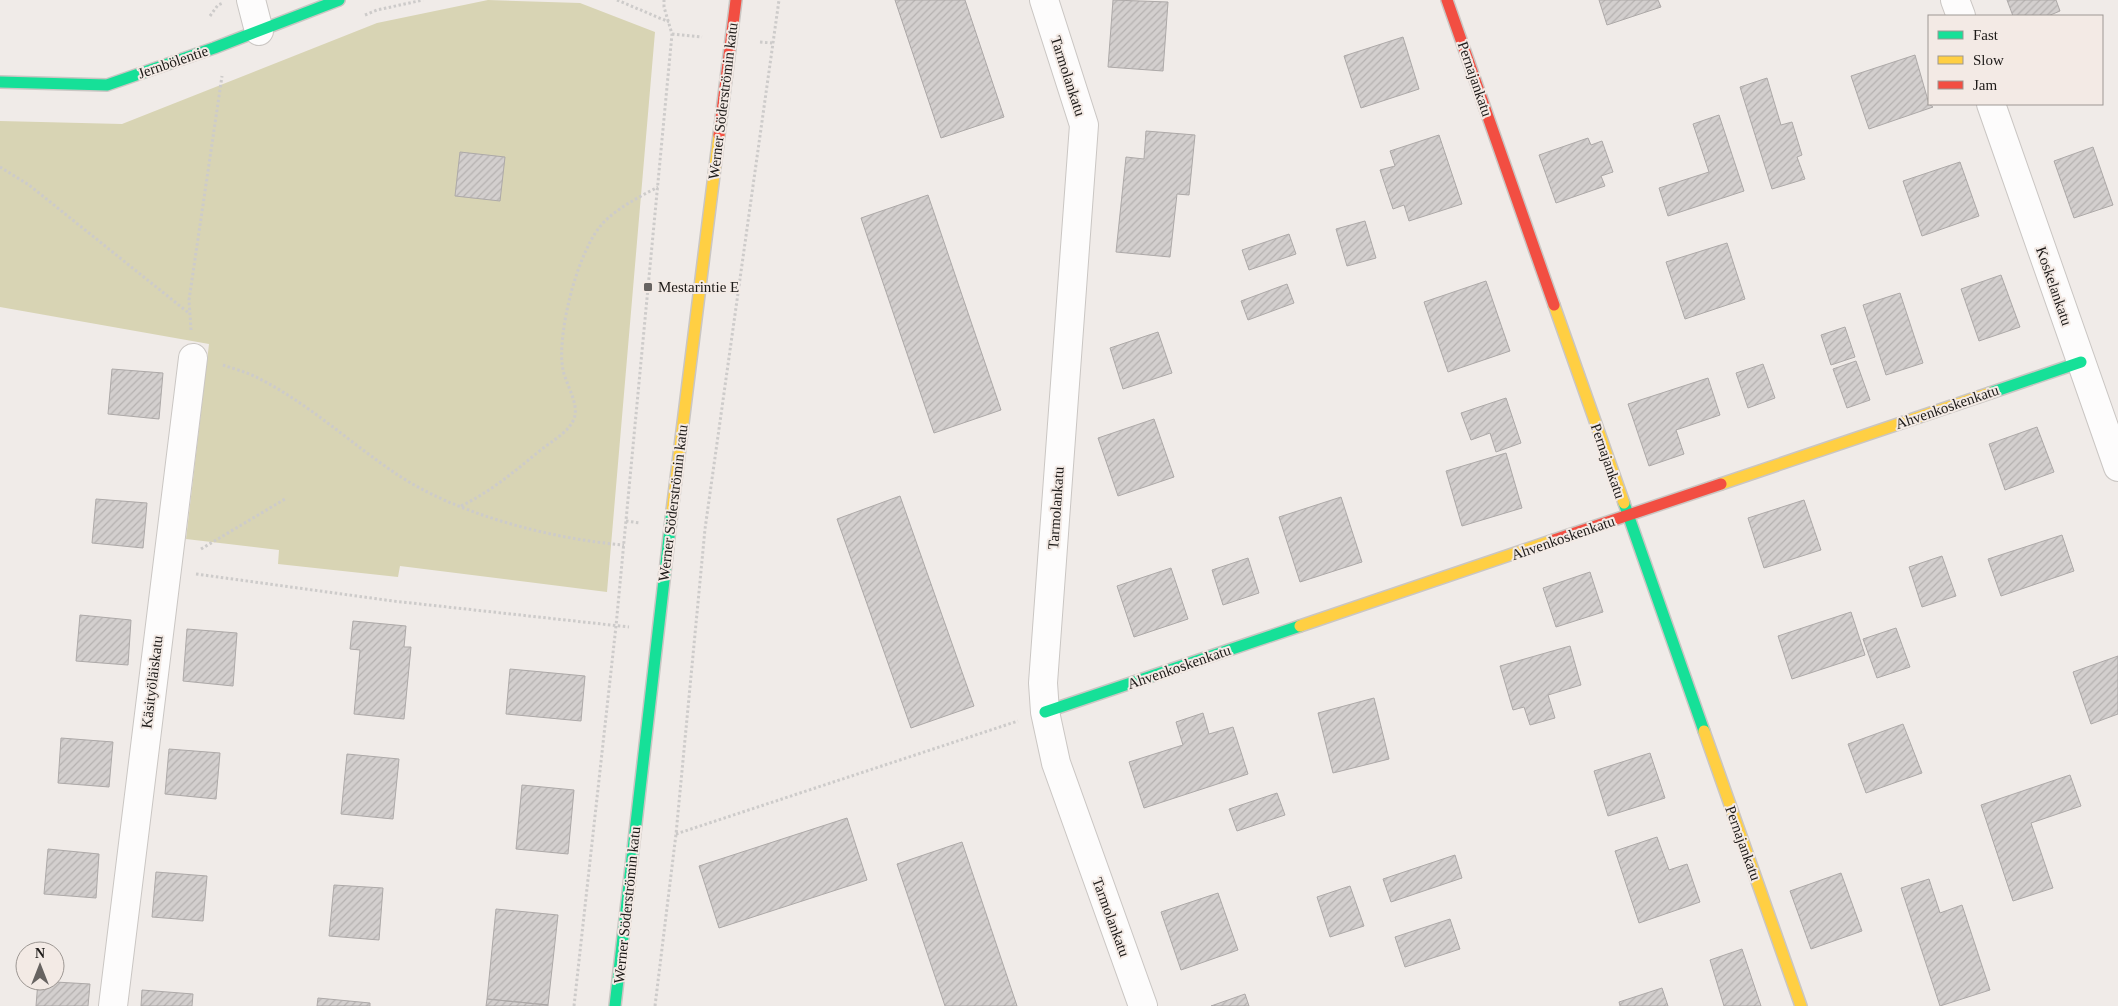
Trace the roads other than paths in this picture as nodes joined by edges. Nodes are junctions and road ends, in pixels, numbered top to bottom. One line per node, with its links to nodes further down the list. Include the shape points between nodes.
1 (251, 0): 8 (street)
2 (339, 0): 8 (street, Jernbölentie)
3 (736, 0): 17 (street, Werner Söderströmin katu)
4 (1044, 0): 15 (street, Tarmolankatu, via 1084,125 1042,683)
5 (1447, 0): 14 (street, Pernajankatu)
6 (1955, 0): 7 (street)
7 (1961, 15)
8 (259, 31): 9 (street, Jernbölentie, via 107,85)
9 (0, 82)
10 (1991, 105): 12 (street, Koskelankatu)
11 (193, 358): 16 (street, Käsityöläiskatu)
12 (2081, 362): 13 (street, Koskelankatu); 14 (street, Ahvenkoskenkatu)
13 (2118, 467)
14 (1628, 516): 15 (street, Ahvenkoskenkatu); 19 (street, Pernajankatu)
15 (1045, 712): 18 (street, Tarmolankatu, via 1056,763)
16 (113, 1006)
17 (615, 1006)
18 (1143, 1006)
19 (1801, 1006)

